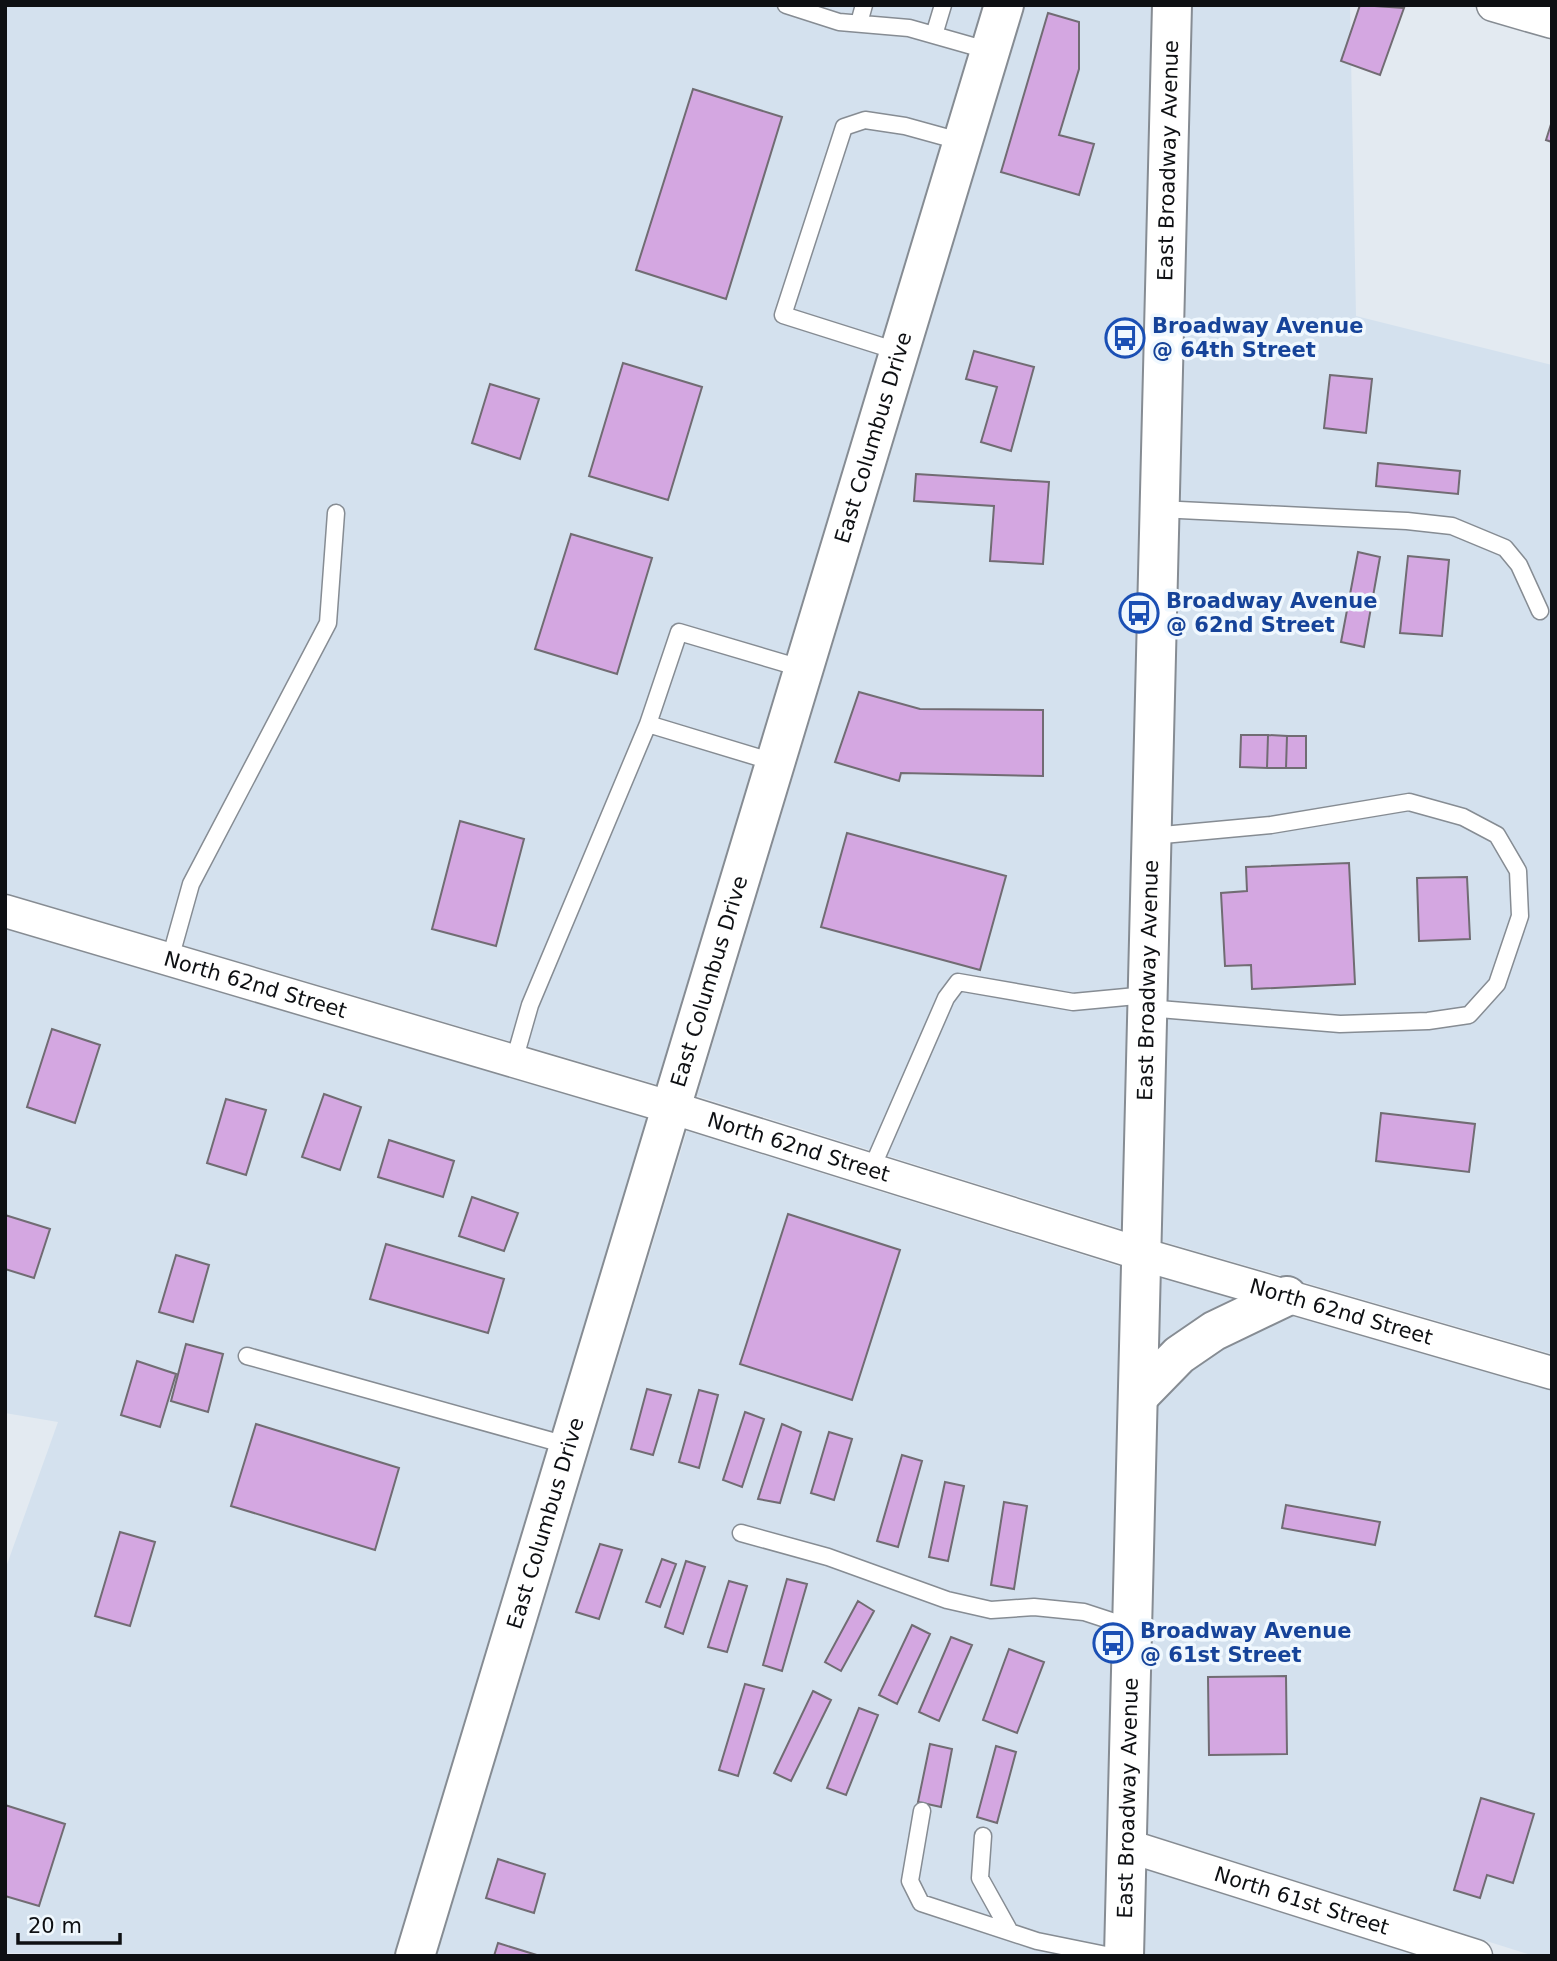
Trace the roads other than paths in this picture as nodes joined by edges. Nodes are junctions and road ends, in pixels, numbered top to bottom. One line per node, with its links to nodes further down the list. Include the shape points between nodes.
1 (786, 5): 8 (lane, via 839,22)
2 (864, 5): 8 (lane)
3 (943, 5): 9 (lane)
4 (1004, 5): 10 (street, East Columbus Drive)
5 (1172, 5): 13 (street, East Broadway Avenue)
6 (1493, 5): 7 (street)
7 (1552, 22)
8 (859, 23): 9 (lane)
9 (934, 35): 10 (lane)
10 (990, 51): 11 (street, East Columbus Drive)
11 (963, 142): 12 (street, East Columbus Drive); 12 (lane, via 866,120 844,127 783,315)
12 (900, 352): 16 (street, East Columbus Drive)
13 (1159, 509): 15 (lane, via 1452,526 1504,548 1519,565); 19 (street, East Broadway Avenue)
14 (336, 513): 21 (lane, via 328,623 191,884)
15 (1540, 611)
16 (804, 669): 17 (lane, via 679,632); 18 (street, East Columbus Drive)
17 (648, 724): 18 (lane); 23 (lane, via 530,1005)
18 (777, 763): 24 (street, East Columbus Drive)
19 (1152, 836): 22 (street, East Broadway Avenue); 22 (lane, via 1271,825 1409,803 1463,817 1497,835 1518,871 1520,916 1497,984 1469,1015 1339,1024)
20 (5, 911): 21 (street, North 62nd Street)
21 (170, 959): 23 (street, North 62nd Street)
22 (1147, 1002): 25 (lane, via 1073,1002 958,982 946,998); 26 (street, East Broadway Avenue)
23 (514, 1061): 24 (street, North 62nd Street)
24 (673, 1108): 25 (street, North 62nd Street); 31 (street, East Columbus Drive)
25 (872, 1170): 26 (street, North 62nd Street)
26 (1141, 1254): 27 (street, North 62nd Street); 30 (street, East Broadway Avenue)
27 (1287, 1296): 29 (street, North 62nd Street); 30 (street, via 1214,1331 1180,1355)
28 (247, 1356): 31 (lane)
29 (1552, 1373)
30 (1138, 1397): 33 (street, East Broadway Avenue)
31 (570, 1446): 38 (street, East Columbus Drive)
32 (741, 1533): 33 (lane, via 947,1600 991,1610 1034,1607 1084,1612)
33 (1133, 1628): 36 (street, East Broadway Avenue)
34 (922, 1811): 37 (lane, via 910,1881 921,1903)
35 (983, 1836): 37 (lane, via 980,1878)
36 (1128, 1846): 40 (street, East Broadway Avenue); 41 (street, North 61st Street)
37 (1010, 1932): 39 (lane)
38 (415, 1956)
39 (1111, 1956)
40 (1124, 1956)
41 (1476, 1956)

